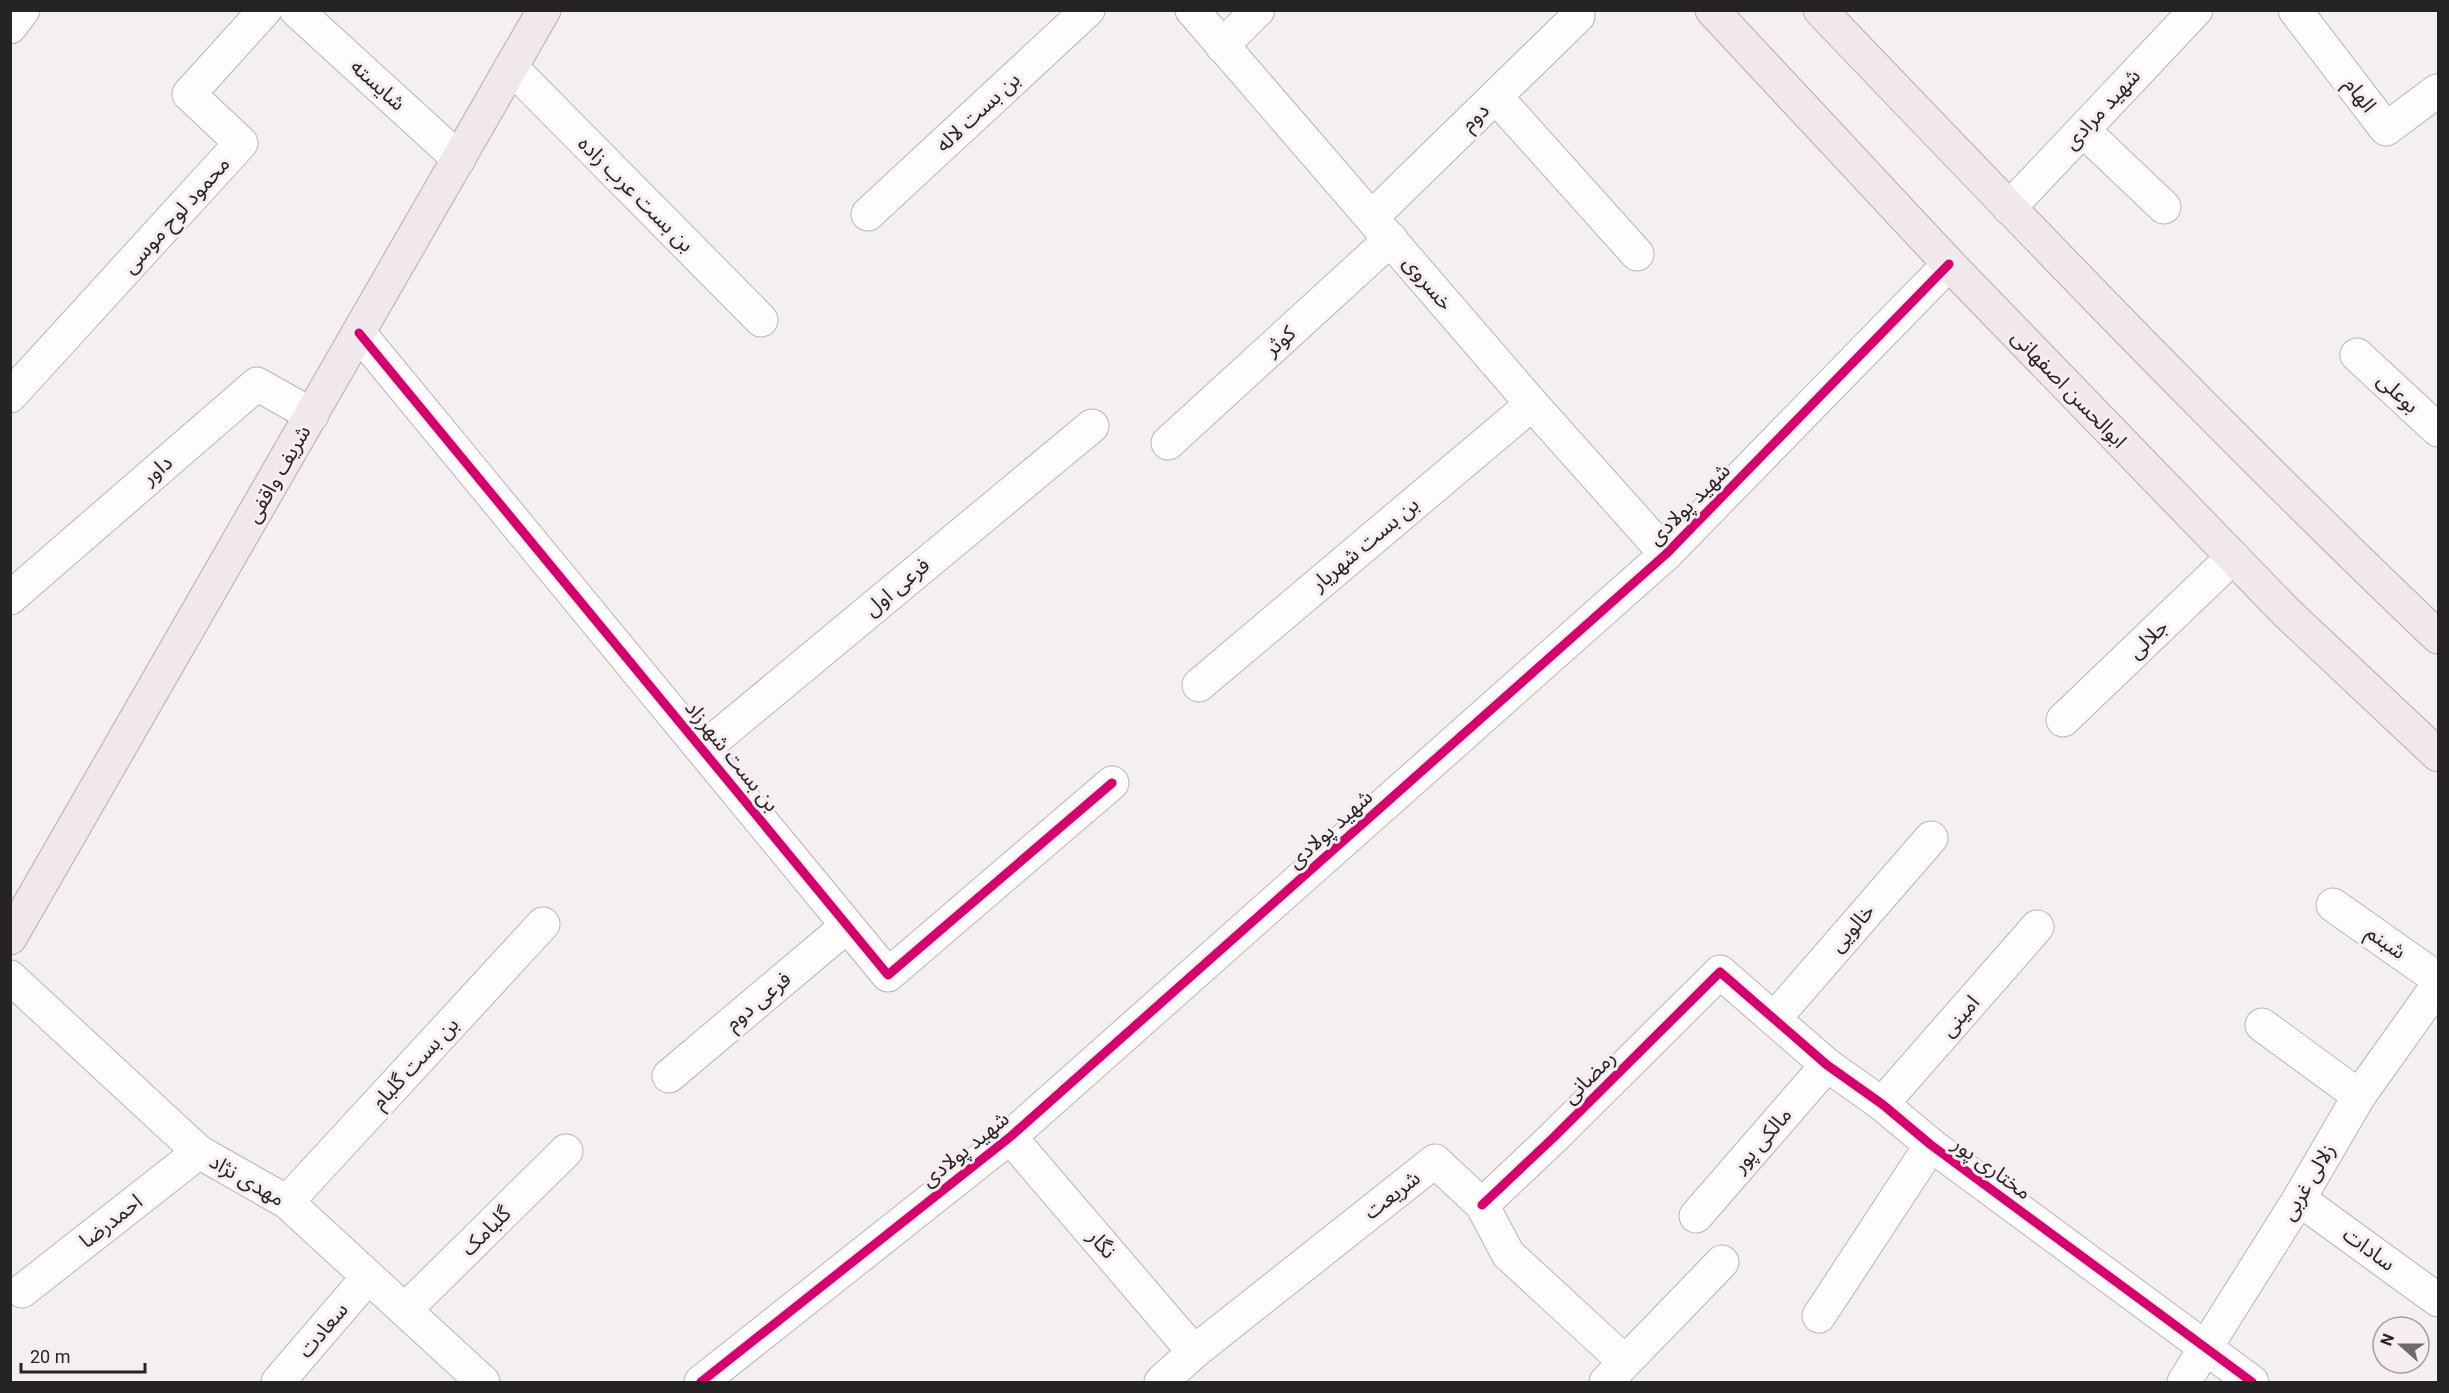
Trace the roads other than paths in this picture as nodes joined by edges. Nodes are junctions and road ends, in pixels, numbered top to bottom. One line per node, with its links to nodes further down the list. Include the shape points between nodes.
1 (23, 10): 13 (street)
2 (265, 10): 29 (street, محمود لوح موسی, via 189,94 241,143)
3 (296, 10): 19 (street, شایسته)
4 (544, 10): 15 (main road, شریف واقفی)
5 (1088, 10): 22 (street, بن بست لاله)
6 (1192, 10): 14 (street, خسروی)
7 (1258, 10): 14 (street)
8 (1712, 10): 25 (main road, ابوالحسن اصفهانی)
9 (1820, 10): 21 (main road)
10 (2196, 10): 18 (street, شهید مرادی)
11 (2295, 10): 16 (street, الهام, via 2386,129)
12 (1578, 16): 17 (street, دوم)
13 (10, 27)
14 (1222, 46): 23 (street, خسروی)
15 (511, 67): 19 (main road, شریف واقفی); 26 (street, بن بست عرب زاده)
16 (2437, 91)
17 (1496, 97): 23 (street, دوم); 24 (street)
18 (2083, 130): 20 (street); 21 (street, شهید مرادی)
19 (459, 159): 27 (main road, شریف واقفی)
20 (2164, 207)
21 (2009, 208): 38 (main road)
22 (868, 214)
23 (1382, 228): 30 (street, خسروی); 34 (street, کوثر)
24 (1637, 254)
25 (1948, 264): 35 (street, شهید پولادی); 36 (main road, ابوالحسن اصفهانی)
26 (760, 320)
27 (359, 333): 31 (main road, شریف واقفی); 41 (street, بن بست شهرزاد)
28 (2357, 356): 33 (street, بوعلی)
29 (10, 396)
30 (1532, 404): 35 (street, خسروی); 39 (street, بن بست شهریار)
31 (312, 415): 37 (street, داور, via 257,384); 49 (main road, شریف واقفی)
32 (1092, 426): 41 (street, فرعی اول)
33 (2439, 430)
34 (1168, 443)
35 (1666, 554): 60 (street, شهید پولادی)
36 (2233, 557): 40 (street, جلالی); 42 (main road, ابوالحسن اصفهانی, via 2303,629)
37 (10, 598)
38 (2439, 637)
39 (1199, 685)
40 (2063, 720)
41 (703, 748): 47 (street, بن بست شهرزاد)
42 (2439, 755)
43 (1112, 783): 47 (street, بن بست شهرزاد, via 888,975)
44 (1931, 838): 54 (street, خالویی)
45 (2333, 905): 52 (street, شبنم)
46 (543, 924): 65 (street, بن بست گلبام)
47 (848, 926): 57 (street, فرعی دوم)
48 (2037, 927): 59 (street, امینی)
49 (10, 938)
50 (1720, 972): 54 (street, مختاری پور); 66 (street, رمضانی)
51 (10, 977): 63 (street, مهدی نژاد)
52 (2439, 979)
53 (2439, 985): 58 (street, زلالی غربی)
54 (1774, 1019): 56 (street, مختاری پور)
55 (2262, 1025): 58 (street)
56 (1827, 1065): 59 (street, مختاری پور); 67 (street, مالکی پور)
57 (669, 1076)
58 (2359, 1096): 64 (street, زلالی غربی)
59 (1882, 1104): 61 (street, مختاری پور)
60 (1010, 1137): 75 (street, نگار); 79 (street, شهید پولادی)
61 (1931, 1145): 73 (street); 74 (street, مختاری پور)
62 (567, 1151): 72 (street, گلبامک)
63 (199, 1152): 65 (street, مهدی نژاد); 70 (street, احمدرضا)
64 (2299, 1199): 71 (street, سادات); 74 (street, زلالی غربی)
65 (287, 1202): 69 (street, مهدی نژاد)
66 (1482, 1205): 75 (street, شریعت, via 1435,1161); 76 (street, شریعت, via 1508,1254)
67 (1696, 1216)
68 (1722, 1262): 76 (street)
69 (368, 1277): 72 (street, مهدی نژاد); 77 (street, سعادت)
70 (22, 1291)
71 (2439, 1300)
72 (405, 1310): 78 (street, مهدی نژاد)
73 (1820, 1316)
74 (2205, 1348): 81 (street, زلالی غربی); 82 (street, مختاری پور)
75 (1194, 1352): 80 (street, شریعت)
76 (1615, 1372)
77 (278, 1383)
78 (483, 1383)
79 (701, 1383)
80 (1161, 1383)
81 (2184, 1383)
82 (2252, 1383)

